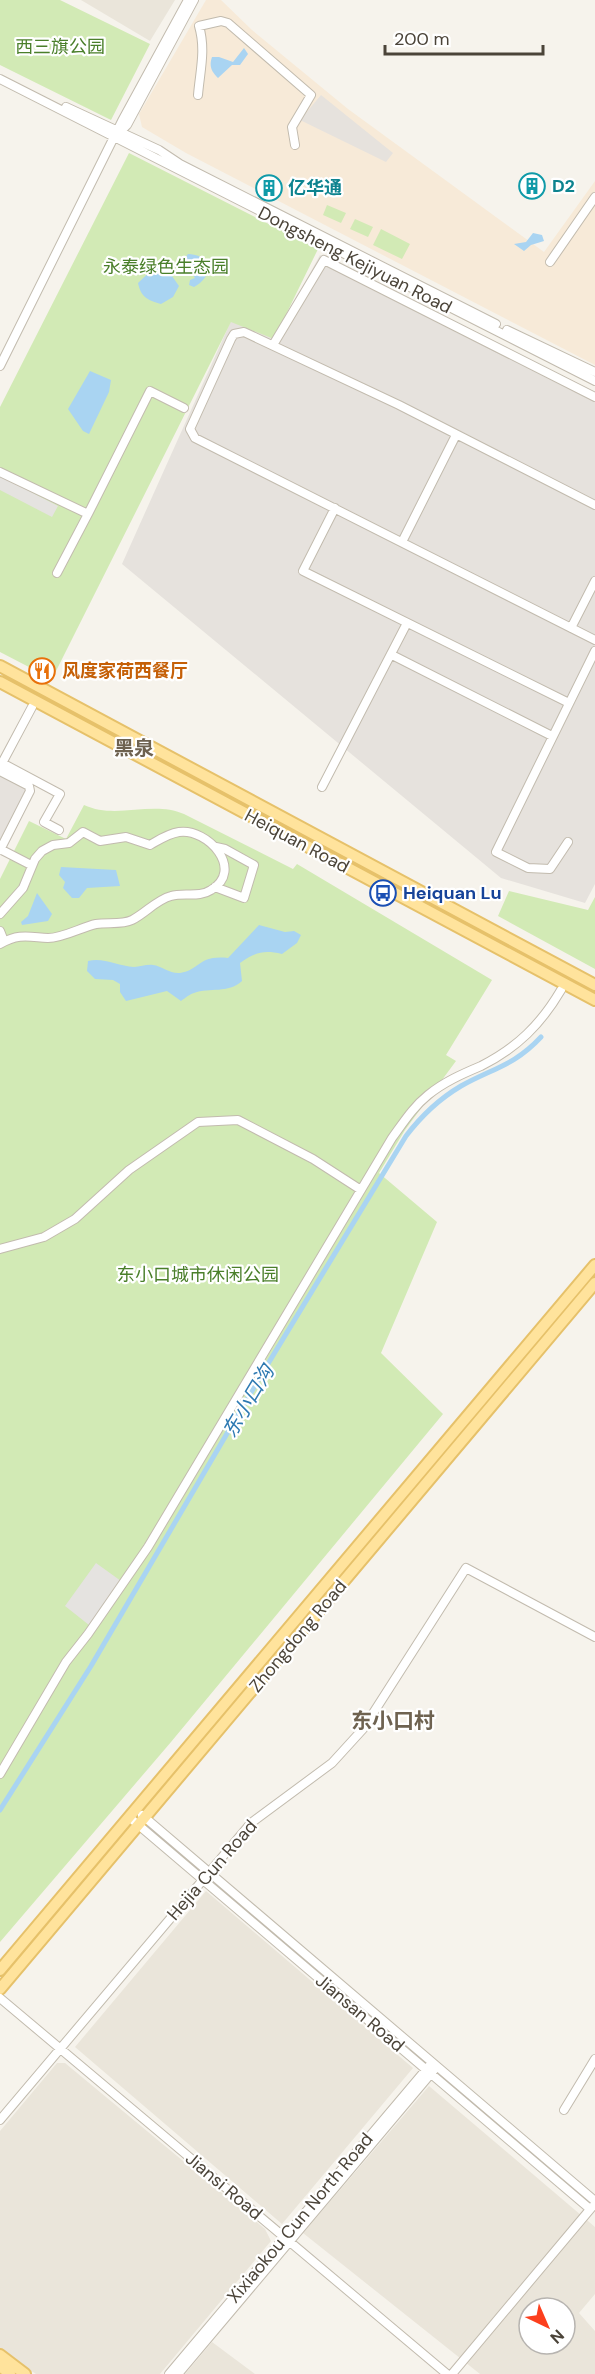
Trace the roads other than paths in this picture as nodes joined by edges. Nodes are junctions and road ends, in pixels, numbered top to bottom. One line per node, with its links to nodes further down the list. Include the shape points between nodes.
1 (188, 0): 6 (street)
2 (194, 0): 6 (street, via 127,125)
3 (0, 73): 6 (street)
4 (0, 79): 6 (street)
5 (198, 95): 7 (street, via 203,65 199,26 228,23 311,95 292,127)
6 (118, 134): 11 (street); 12 (street, Dongsheng Kejiyuan Road); 13 (street, Dongsheng Kejiyuan Road)
7 (295, 145)
8 (595, 197): 9 (street)
9 (550, 262)
10 (273, 345): 14 (street, via 324,260); 16 (street); 19 (street, via 244,332 234,334 190,429 195,438)
11 (0, 366)
12 (595, 372)
13 (595, 381)
14 (595, 397)
15 (184, 408): 20 (street, via 150,391)
16 (456, 435): 18 (street); 21 (street)
17 (0, 472): 20 (street)
18 (595, 505)
19 (335, 508): 21 (street); 24 (street, via 303,571)
20 (88, 514): 22 (street)
21 (402, 542): 25 (street)
22 (57, 573)
23 (595, 581): 25 (street)
24 (407, 623): 28 (street); 31 (street)
25 (571, 628): 26 (street)
26 (595, 640)
27 (595, 651): 31 (street)
28 (392, 655): 33 (street); 35 (street)
29 (0, 666): 45 (main road, Heiquan Road)
30 (0, 682): 46 (main road, Heiquan Road)
31 (568, 703): 33 (street)
32 (32, 707): 34 (street)
33 (552, 736): 37 (street, via 496,852 528,868 550,869)
34 (1, 767): 36 (street, via 60,794 44,822); 39 (street, via 29,786 30,791)
35 (322, 787)
36 (59, 830)
37 (568, 842)
38 (216, 847): 40 (street, via 201,837 181,832 150,845 126,837 100,841 83,832 69,843 42,850); 41 (street, via 224,869); 41 (street, via 254,865 244,898)
39 (0, 850): 40 (street)
40 (32, 865): 42 (street, via 23,888)
41 (215, 887): 44 (street, via 202,894 171,896 129,921 98,924 50,938 34,934)
42 (0, 914)
43 (0, 931): 44 (street)
44 (2, 943)
45 (594, 984)
46 (565, 988): 47 (main road, Heiquan Road); 48 (street, via 519,1043 428,1095 411,1112)
47 (591, 998)
48 (361, 1190): 49 (street, via 313,1159 238,1120 198,1122 129,1170 75,1219 44,1237); 53 (street, via 148,1547 66,1662)
49 (0, 1249)
50 (595, 1265): 54 (main road, Zhongdong Road)
51 (595, 1283): 55 (main road, Zhongdong Road)
52 (595, 1638): 56 (street, Hejia Cun Road, via 466,1568 363,1729 332,1763 250,1822)
53 (0, 1774)
54 (132, 1813): 55 (street, Jiansan Road); 58 (main road, Zhongdong Road)
55 (142, 1821): 56 (street, Jiansan Road); 57 (street, Jiansan Road); 59 (main road, Zhongdong Road)
56 (209, 1872): 57 (street, Hejia Cun Road); 63 (street, Jiansan Road)
57 (203, 1879): 61 (street, Hejia Cun Road); 63 (street, Jiansan Road)
58 (0, 1970)
59 (0, 1989)
60 (0, 1998): 61 (street, Jiansi Road)
61 (60, 2049): 65 (street, Hejia Cun Road); 67 (street, Jiansi Road)
62 (595, 2059): 64 (street)
63 (431, 2068): 66 (street, Jiansan Road); 67 (street, Xixiaokou Cun North Road)
64 (564, 2110)
65 (0, 2120)
66 (594, 2205): 75 (street)
67 (287, 2239): 72 (street, Xixiaokou Cun North Road); 73 (street, Xixiaokou Cun North Road); 74 (street, Jiansi Road)
68 (0, 2355): 71 (main road)
69 (0, 2366): 70 (main road)
70 (10, 2374)
71 (26, 2374)
72 (169, 2374)
73 (178, 2374)
74 (447, 2374)
75 (452, 2374)

